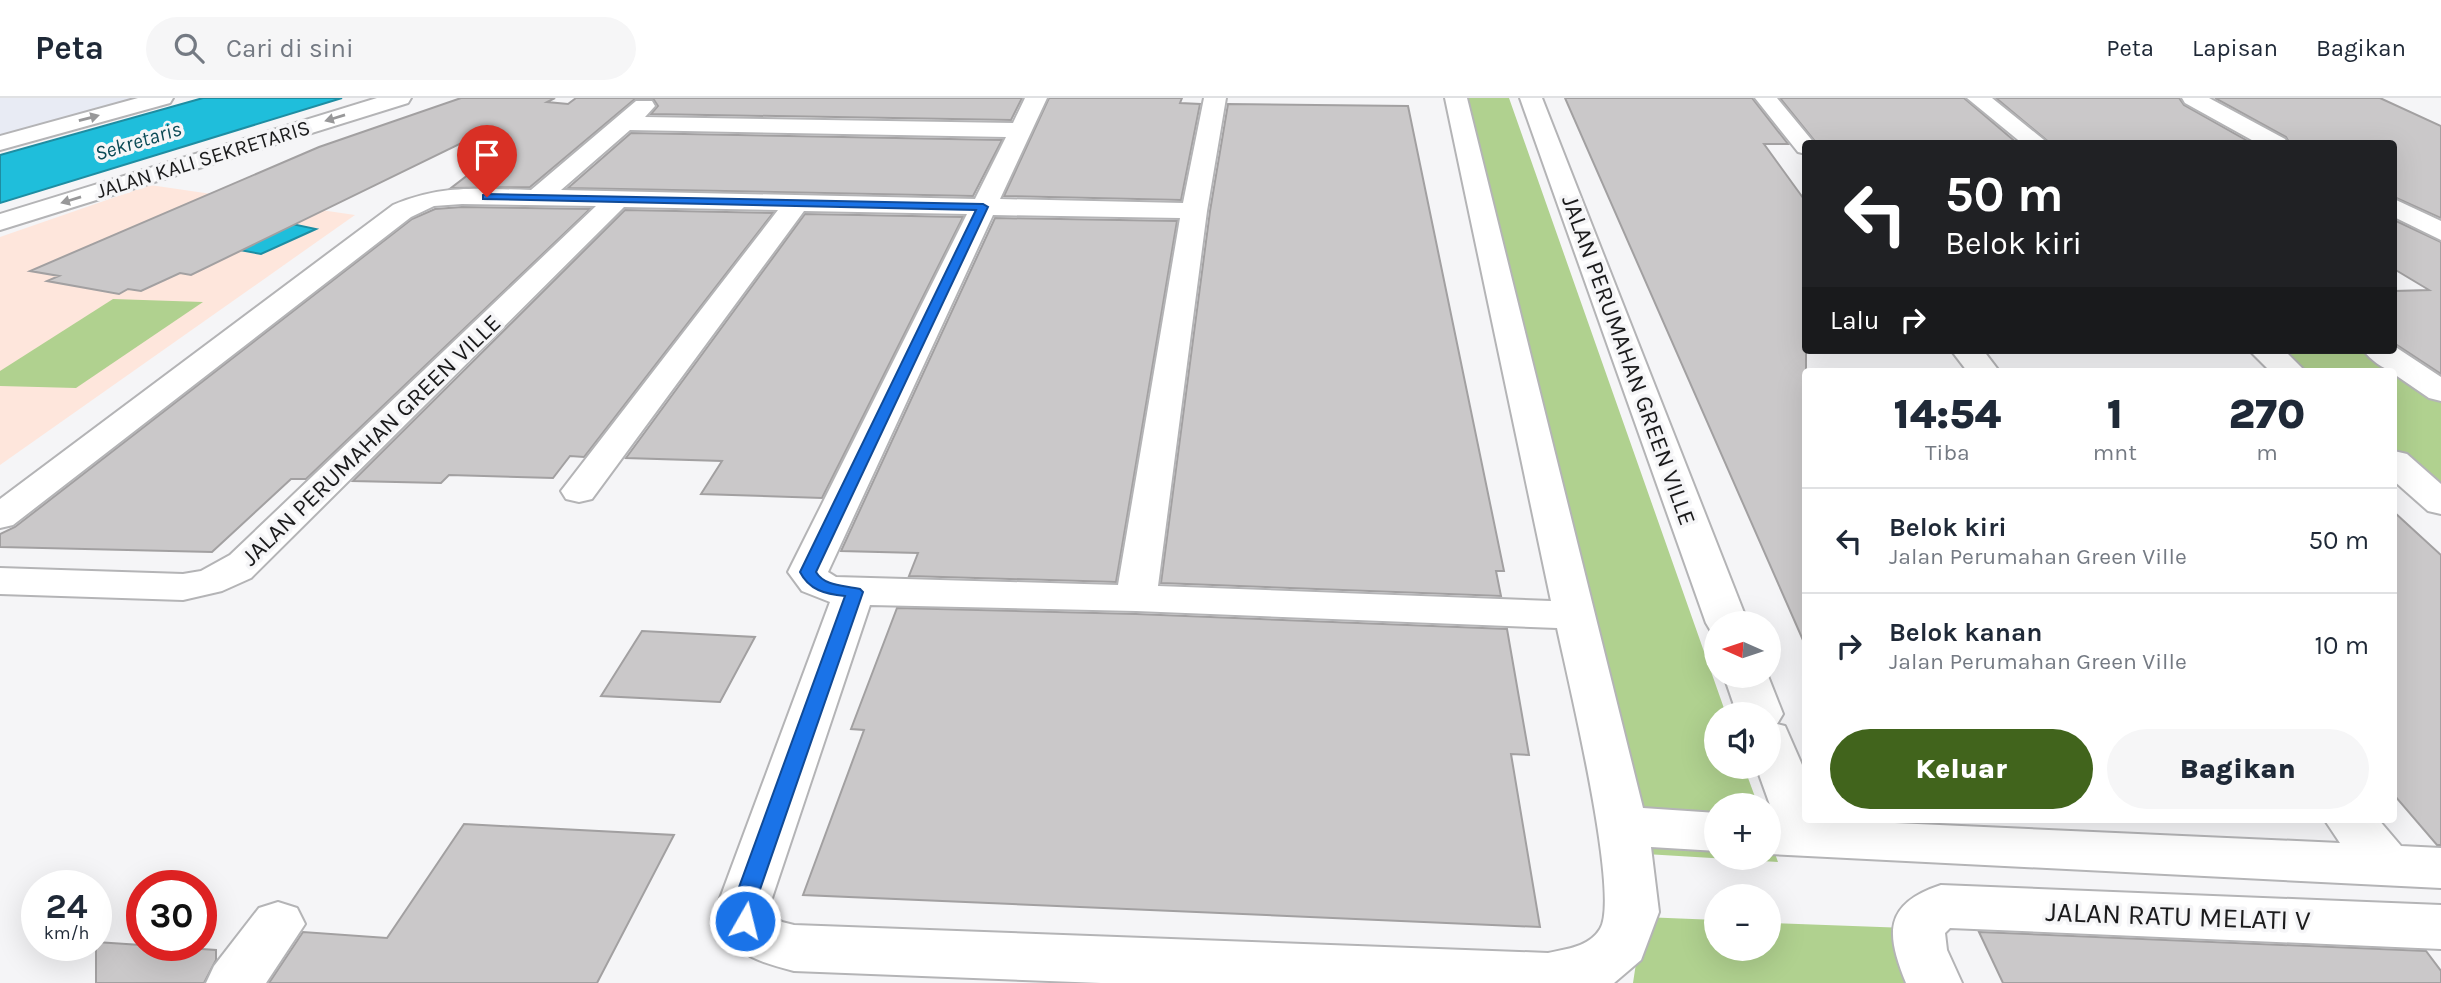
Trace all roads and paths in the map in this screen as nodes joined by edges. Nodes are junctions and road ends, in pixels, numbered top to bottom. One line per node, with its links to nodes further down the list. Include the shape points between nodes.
1 (162, 98): 18 (street, one-way to 1)
2 (400, 98): 25 (street, JALAN KALI SEKRETARIS, one-way to 25)
3 (653, 98): 12 (street)
4 (1035, 98): 14 (street)
5 (1215, 98): 23 (street)
6 (1455, 98): 41 (street)
7 (1531, 98): 40 (street, JALAN PERUMAHAN GREEN VILLE)
8 (1766, 98): 17 (street)
9 (1979, 98): 15 (street)
10 (2193, 98): 16 (street)
11 (838, 107): 13 (street)
12 (624, 123): 13 (street); 19 (street)
13 (822, 127): 14 (street)
14 (1019, 130): 22 (street)
15 (2033, 140)
16 (2270, 140)
17 (1802, 142)
18 (0, 143)
19 (537, 198): 20 (street); 36 (street, via 446,196 413,204)
20 (616, 201): 21 (street); 37 (street, JALAN PERUMAHAN GREEN VILLE, via 244,564 226,576 183,587)
21 (796, 204): 22 (street); 34 (street)
22 (983, 207): 23 (street); 38 (street, via 808,572 813,581 829,589)
23 (1194, 211): 39 (street)
24 (2397, 214): 26 (street)
25 (2, 220)
26 (2439, 225)
27 (1970, 354): 30 (street)
28 (2270, 354): 31 (street)
29 (2385, 354): 32 (street)
30 (1981, 368)
31 (2286, 368)
32 (2441, 391)
33 (2397, 465): 35 (street)
34 (579, 491)
35 (2441, 503)
36 (0, 517)
37 (0, 581)
38 (854, 592): 39 (street); 44 (street, via 745,901 745,921 753,932 773,943 794,948 1548,977 1594,967 1622,944 1633,912)
39 (1136, 598): 41 (street)
40 (1723, 611)
41 (1573, 615): 44 (street)
42 (1777, 779): 46 (street)
43 (2352, 823): 47 (street)
44 (1623, 826): 45 (street)
45 (1704, 831)
46 (1788, 836): 47 (street)
47 (2387, 866): 48 (street)
48 (2441, 868)
49 (278, 925): 51 (street)
50 (2441, 927): 52 (street, JALAN RATU MELATI V, via 1941,906 1920,922 1916,935)
51 (234, 983)
52 (1934, 983)

